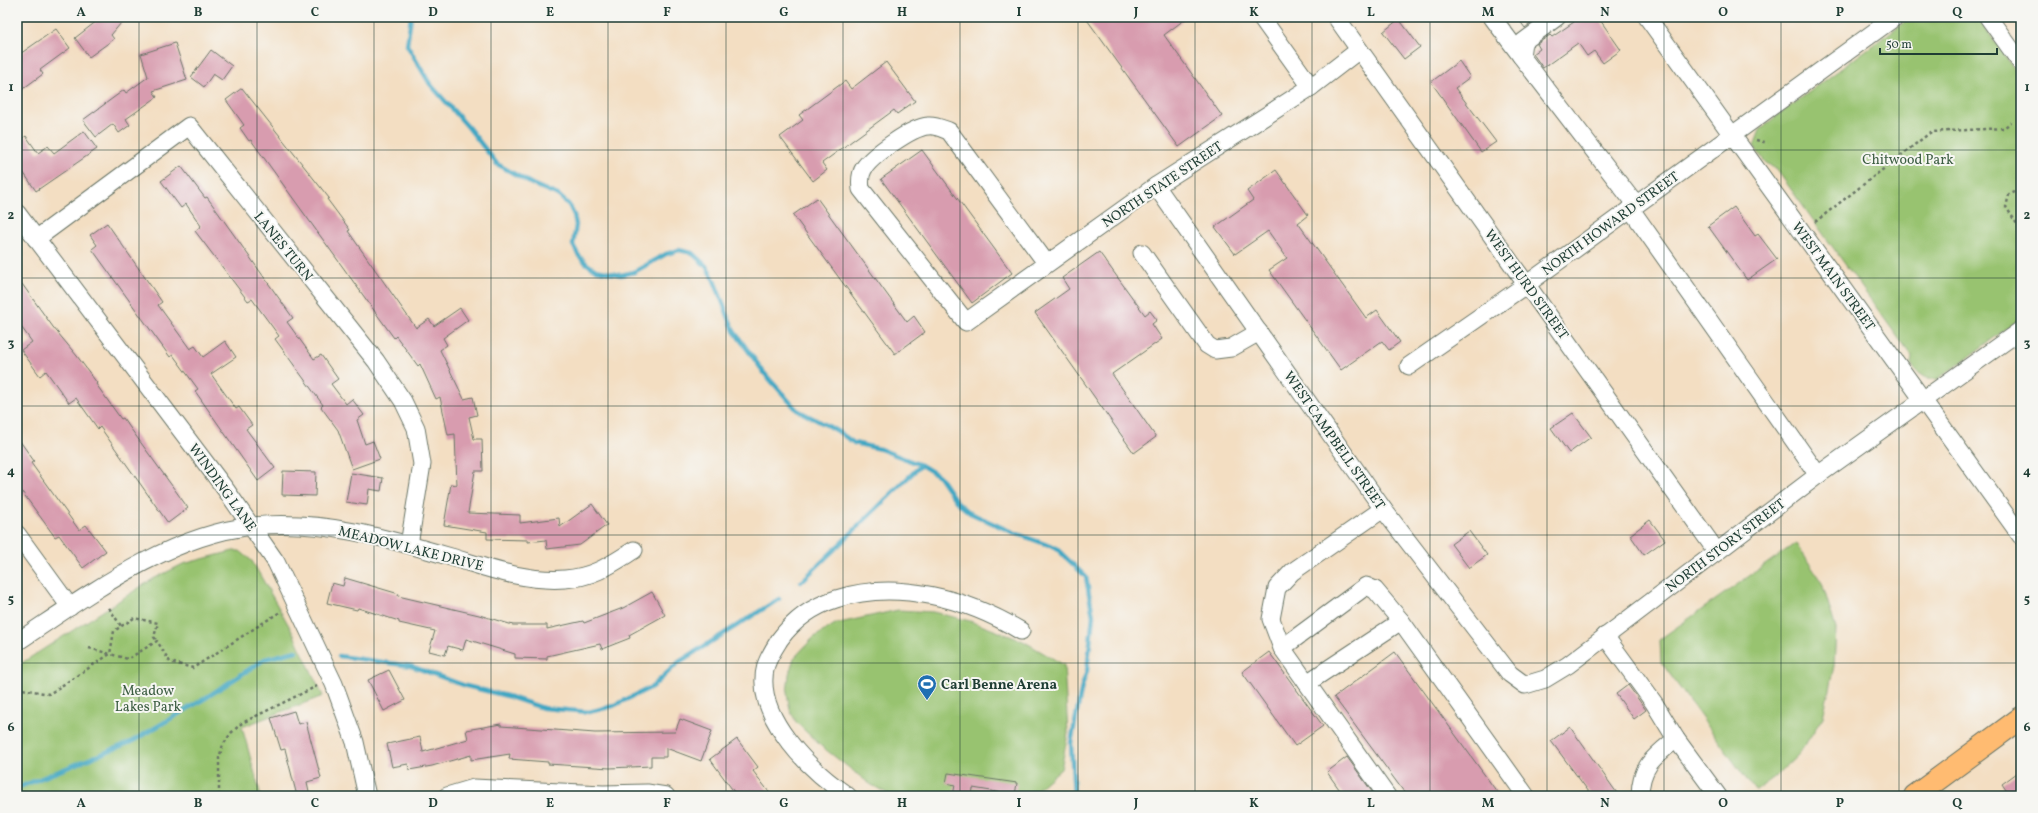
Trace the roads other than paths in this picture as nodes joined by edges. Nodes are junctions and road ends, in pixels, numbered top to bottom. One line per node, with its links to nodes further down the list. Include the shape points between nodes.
1 (1262, 17): 11 (street)
2 (1492, 17): 9 (street)
3 (1557, 17): 9 (street, via 1523,42)
4 (1647, 17): 12 (street, WEST MAIN STREET)
5 (1895, 17): 12 (street, NORTH HOWARD STREET)
6 (1988, 17): 10 (street)
7 (1343, 20): 8 (street, WEST HURD STREET)
8 (1359, 50): 11 (street, NORTH STATE STREET); 19 (street, WEST HURD STREET)
9 (1521, 56): 14 (street)
10 (2021, 64)
11 (1311, 87): 13 (street, NORTH STATE STREET)
12 (1731, 135): 14 (street, NORTH HOWARD STREET); 23 (street, WEST MAIN STREET)
13 (1156, 186): 18 (street, NORTH STATE STREET); 21 (street, WEST CAMPBELL STREET)
14 (1632, 206): 19 (street, NORTH HOWARD STREET); 24 (street)
15 (17, 213): 16 (street, WINDING LANE)
16 (36, 239): 26 (street, WINDING LANE); 29 (street, LANES TURN, via 189,126 376,361 403,401 416,428 422,464)
17 (1142, 253): 21 (street, via 1207,345 1216,350 1231,348)
18 (1047, 264): 18 (street, NORTH STATE STREET, via 966,322 861,189 863,169 872,159 915,130 928,126 949,131)
19 (1527, 284): 22 (street, NORTH HOWARD STREET); 31 (street, WEST HURD STREET)
20 (2021, 330): 23 (street, NORTH STORY STREET)
21 (1259, 332): 25 (street, WEST CAMPBELL STREET)
22 (1409, 366)
23 (1924, 401): 24 (street, NORTH STORY STREET); 28 (street, WEST MAIN STREET)
24 (1818, 475): 31 (street, NORTH STORY STREET)
25 (1383, 509): 37 (street, via 1298,568 1277,588 1271,619); 39 (street, WEST CAMPBELL STREET, via 1510,674)
26 (252, 526): 29 (street, MEADOW LAKE DRIVE, via 339,528); 32 (street, MEADOW LAKE DRIVE, via 206,536 148,560); 42 (street, WINDING LANE, via 282,572 334,684 355,742)
27 (17, 534): 32 (street)
28 (2021, 536)
29 (409, 545): 30 (street, MEADOW LAKE DRIVE, via 534,579 566,579 602,571)
30 (634, 550)
31 (1717, 552): 35 (street, NORTH STORY STREET)
32 (70, 607): 36 (street, MEADOW LAKE DRIVE)
33 (1401, 620): 37 (street, via 1375,590 1366,586); 38 (street); 47 (street)
34 (1021, 632): 45 (street, via 988,612 966,605 932,596 888,591 836,599 816,607 799,618 773,649 766,666 764,683 767,703 788,741 812,766)
35 (1605, 636): 39 (street, NORTH STORY STREET, via 1568,665 1545,679); 41 (street, via 1654,703)
36 (17, 642)
37 (1282, 648): 38 (street)
38 (1307, 683): 46 (street)
39 (1525, 685)
40 (2021, 718): 50 (main road)
41 (1676, 739): 48 (street, via 1651,759 1640,785); 49 (street)
42 (367, 796)
43 (447, 796): 44 (street, via 474,788 603,794 647,793)
44 (666, 796)
45 (848, 796)
46 (1387, 796)
47 (1526, 796)
48 (1640, 796)
49 (1718, 796)
50 (1915, 796)

